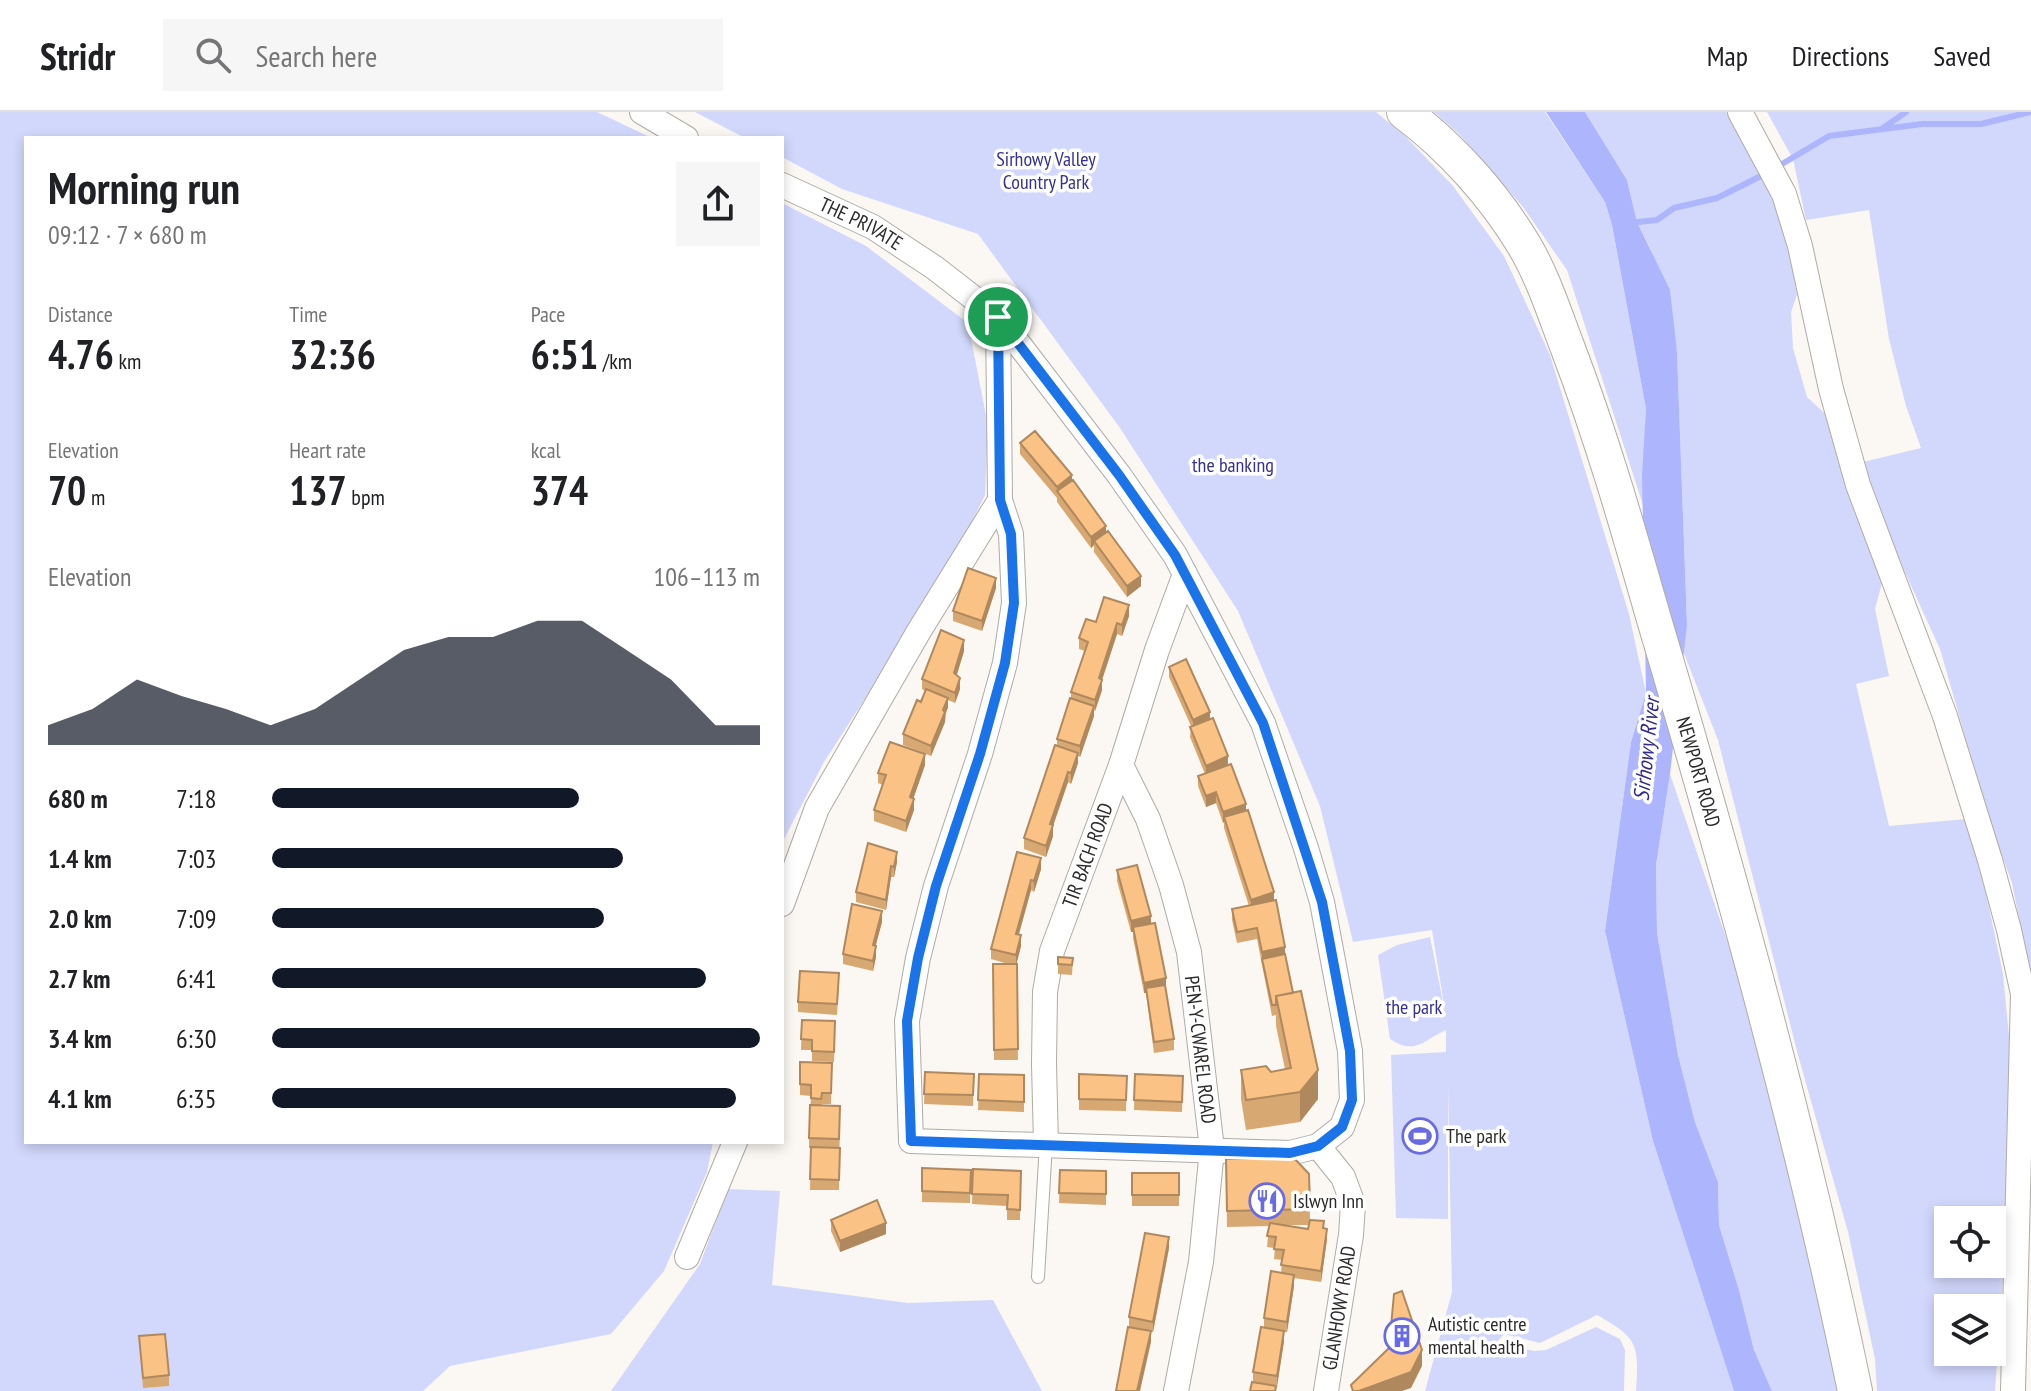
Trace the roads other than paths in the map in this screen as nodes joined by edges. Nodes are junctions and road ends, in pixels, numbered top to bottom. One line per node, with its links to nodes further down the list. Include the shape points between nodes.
1 (642, 112): 4 (street)
2 (1404, 112): 19 (main road, NEWPORT ROAD, via 1428,129 1482,187 1524,244 1594,416 1694,753 1825,1247)
3 (1740, 112): 20 (street, via 1784,194 1858,485 1945,716 2023,994)
4 (683, 136)
5 (784, 186): 6 (street, THE PRIVATE, via 873,227)
6 (998, 317): 7 (street); 8 (street, via 1119,475)
7 (1000, 500): 10 (street, via 817,808); 12 (street, via 1011,534 1014,603 1005,663 918,958 907,1021 911,1141)
8 (1185, 574): 9 (street, TIR BACH ROAD); 13 (street, via 1263,723 1322,902 1350,1051 1352,1100 1342,1127)
9 (1121, 765): 12 (street, TIR BACH ROAD, via 1052,951 1045,992); 14 (street, PEN-Y-CWAREL ROAD, via 1148,819 1189,952)
10 (784, 899)
11 (734, 1144): 15 (street)
12 (1046, 1144): 14 (street); 16 (lane)
13 (1318, 1146): 14 (street, via 1290,1153); 18 (street, GLANHOWY ROAD, via 1343,1177 1353,1204)
14 (1212, 1149): 17 (street, PEN-Y-CWAREL ROAD, via 1201,1262)
15 (687, 1257)
16 (1038, 1277)
17 (1176, 1391)
18 (1326, 1391)
19 (1855, 1391)
20 (2013, 1391)

